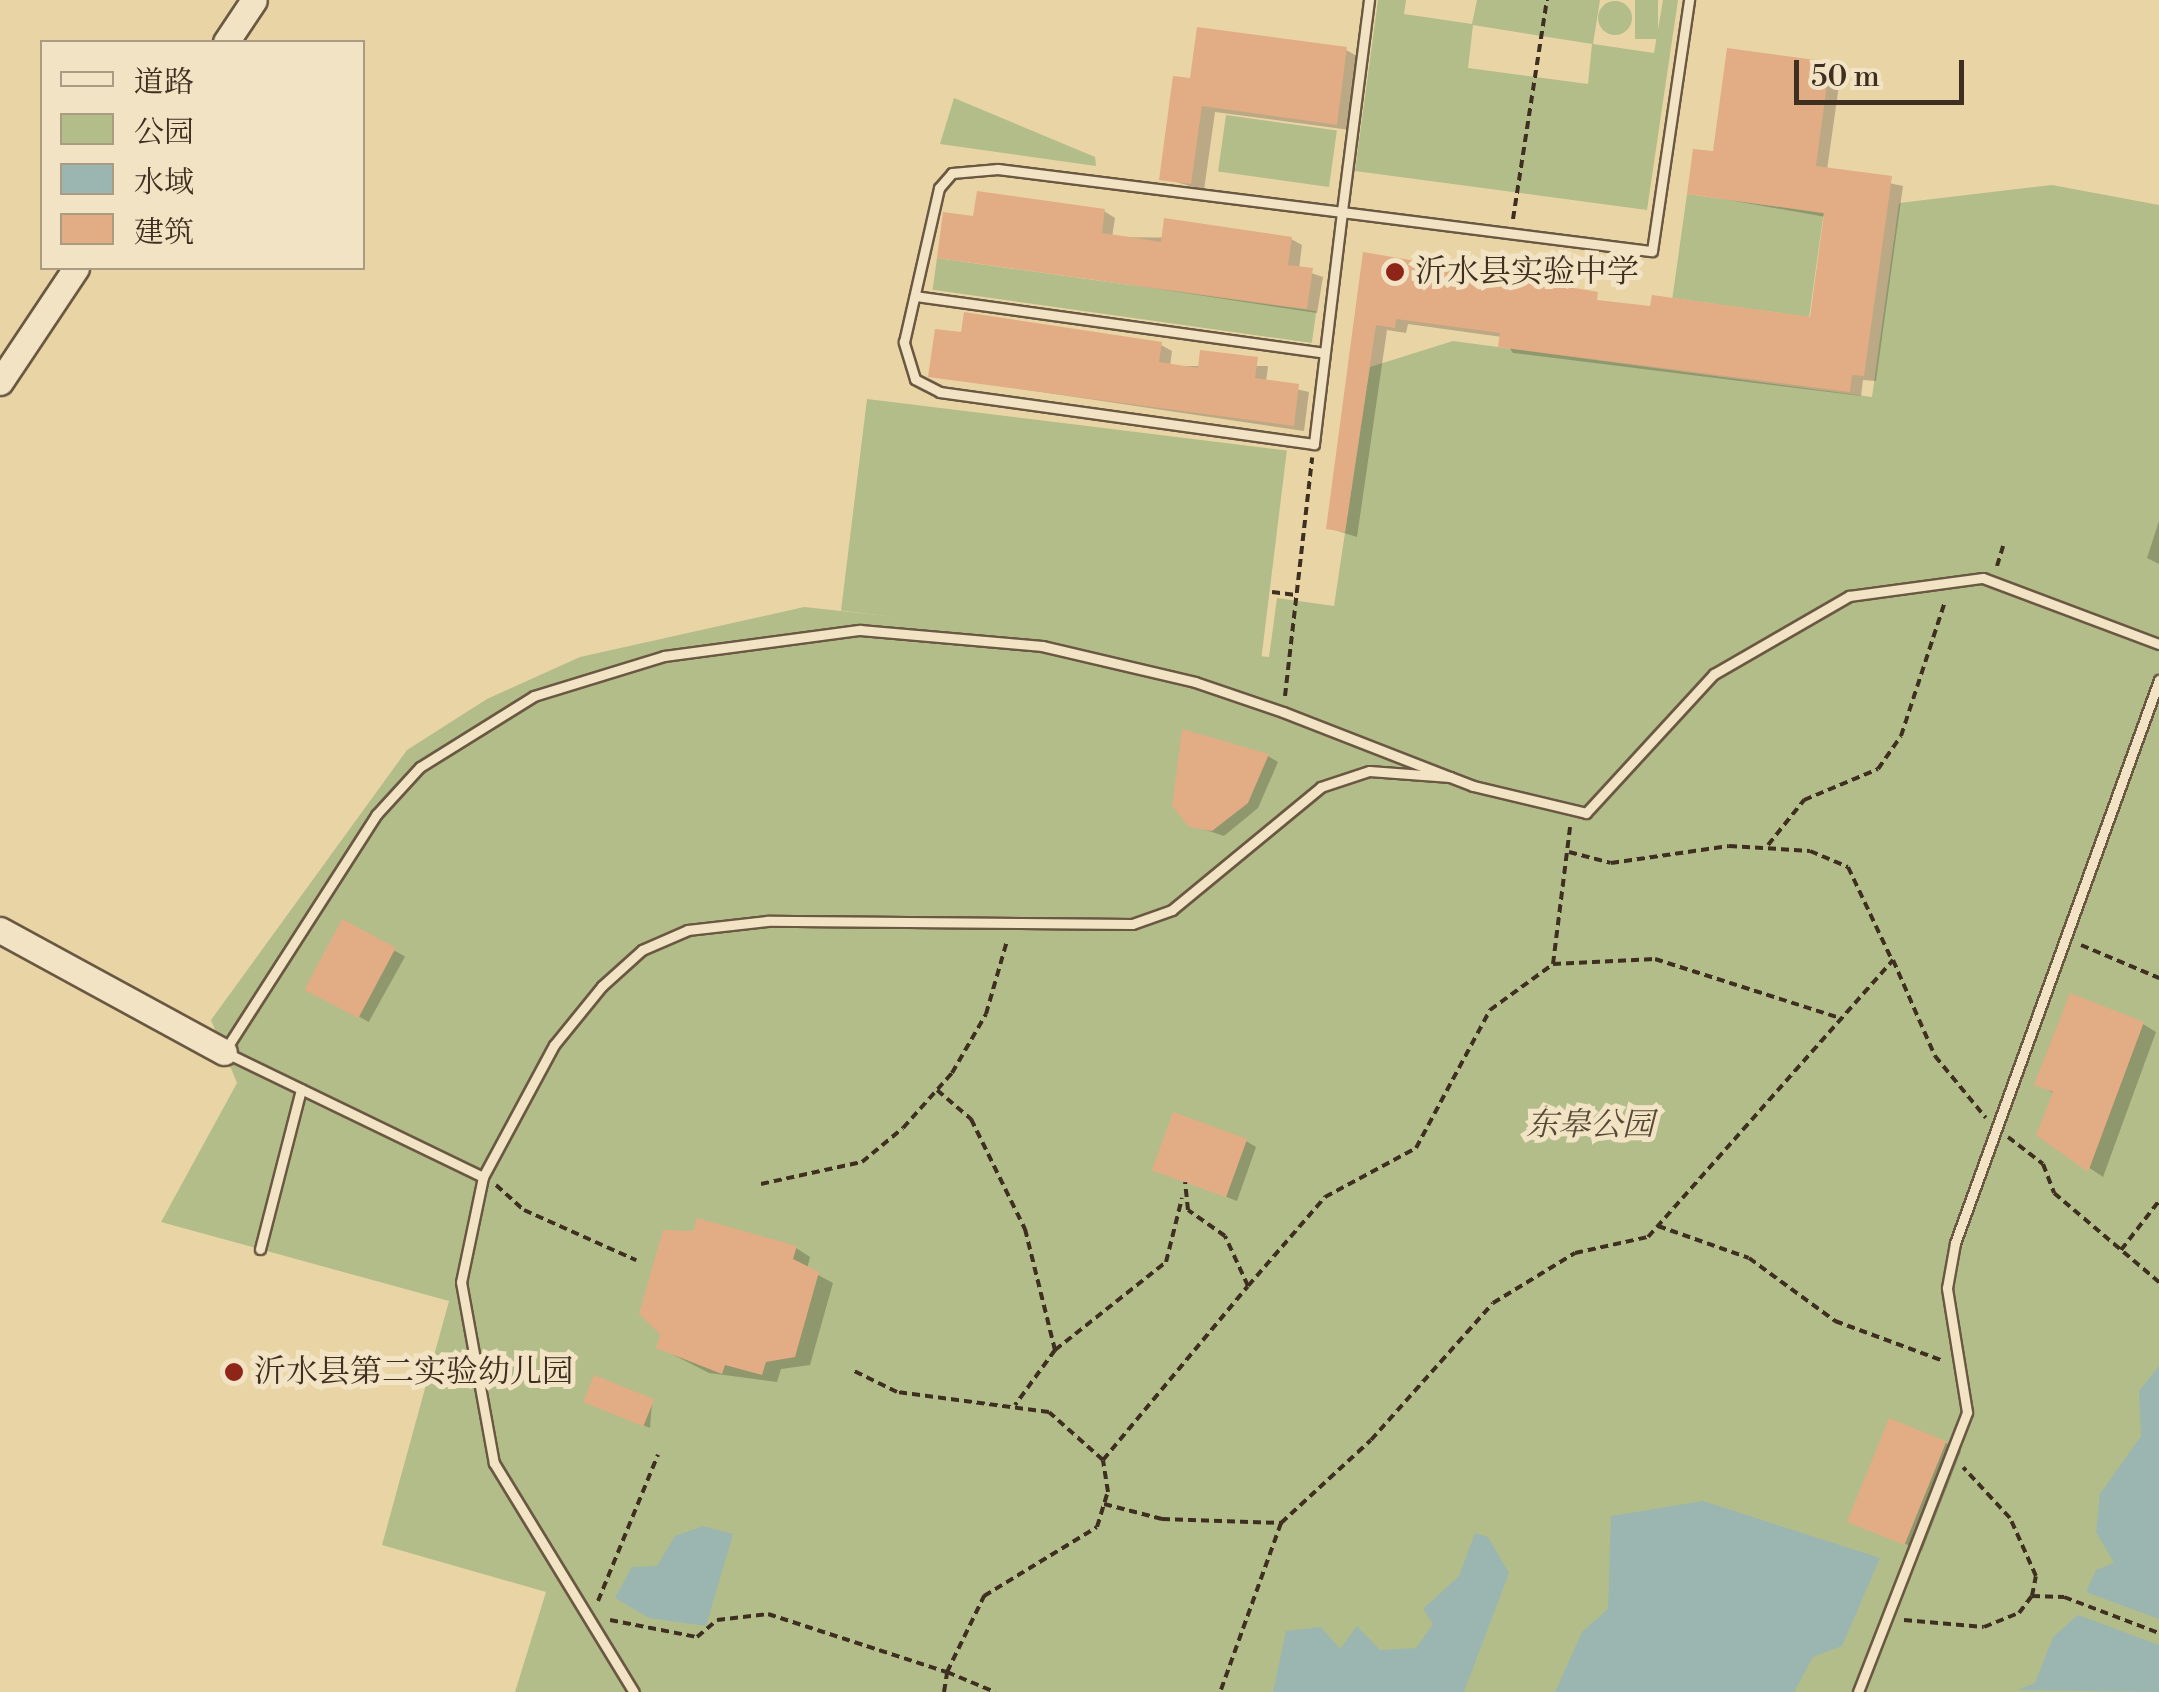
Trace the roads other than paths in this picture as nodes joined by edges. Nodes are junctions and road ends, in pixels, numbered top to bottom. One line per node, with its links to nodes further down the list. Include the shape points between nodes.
1 (254, 0): 4 (street)
2 (1370, 0): 5 (lane)
3 (1689, 0): 5 (lane, via 1652,251)
4 (227, 40)
5 (1342, 212): 7 (lane, via 966,169 939,188); 8 (lane)
6 (75, 270): 9 (street)
7 (914, 296): 8 (lane); 8 (lane, via 903,356 926,388 1314,443)
8 (1324, 354)
9 (0, 382)
10 (2159, 644): 12 (lane, via 1992,581 1952,580 1849,596 1800,618 1714,674 1586,813)
11 (2159, 680): 19 (lane, via 1996,1128 1947,1288 1967,1412)
12 (1450, 777): 14 (lane, via 1283,712 1116,661 943,632 766,640 588,674 534,696 420,768 376,815); 16 (lane, via 1369,771 1321,786 1172,910 1132,924 767,920 688,930 642,950 554,1045)
13 (0, 930): 14 (street)
14 (224, 1052): 15 (lane)
15 (300, 1089): 16 (lane); 17 (lane)
16 (483, 1177): 18 (lane, via 461,1282 494,1464)
17 (260, 1249)
18 (634, 1692)
19 (1858, 1692)

